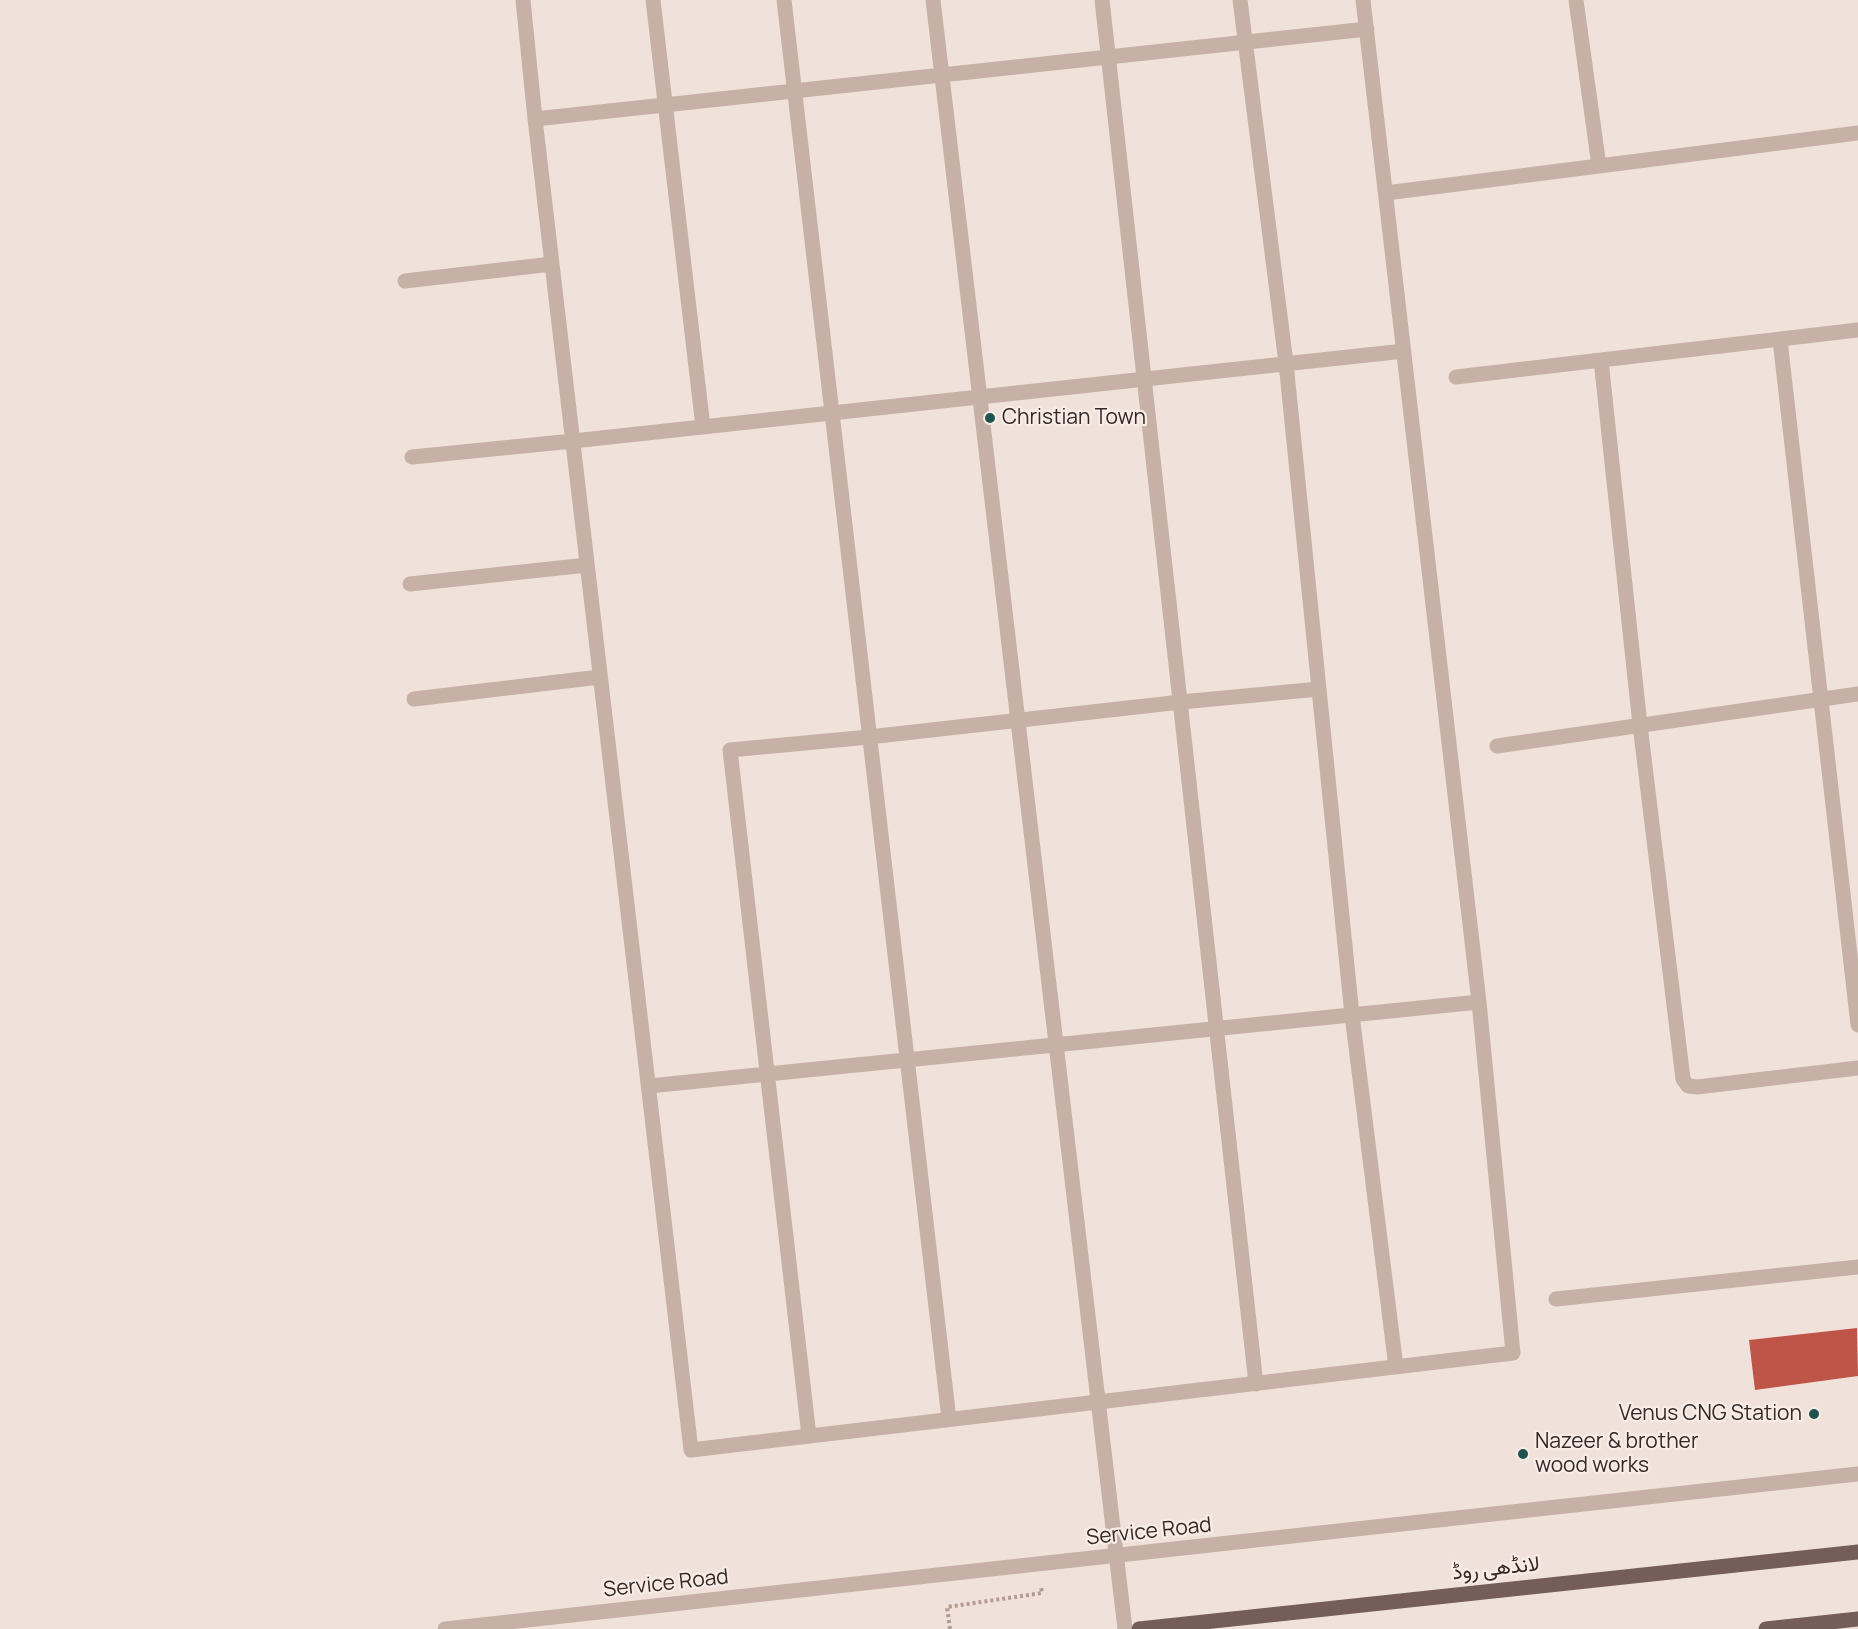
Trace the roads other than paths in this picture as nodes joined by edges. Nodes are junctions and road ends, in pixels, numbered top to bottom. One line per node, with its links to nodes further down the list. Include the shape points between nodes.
1 (523, 0): 15 (street)
2 (653, 0): 14 (street)
3 (784, 0): 13 (street)
4 (933, 0): 12 (street)
5 (1102, 0): 11 (street)
6 (1240, 0): 10 (street)
7 (1363, 0): 9 (street)
8 (1576, 0): 17 (street)
9 (1367, 29): 10 (street); 18 (street)
10 (1246, 42): 11 (street); 25 (street)
11 (1109, 57): 12 (street); 27 (street)
12 (942, 75): 13 (street); 28 (street)
13 (794, 91): 14 (street); 29 (street)
14 (666, 105): 15 (street); 30 (street)
15 (535, 119): 19 (street)
16 (1858, 133): 17 (street)
17 (1599, 166): 18 (street)
18 (1386, 193): 23 (street)
19 (552, 264): 20 (street); 31 (street)
20 (405, 281)
21 (1858, 330): 22 (street)
22 (1780, 339): 24 (street); 39 (street)
23 (1404, 351): 25 (street); 45 (street)
24 (1601, 360): 26 (street); 42 (street)
25 (1286, 363): 27 (street); 36 (street)
26 (1456, 377)
27 (1145, 379): 28 (street); 40 (street)
28 (980, 397): 29 (street); 41 (street)
29 (832, 413): 30 (street); 43 (street)
30 (704, 427): 31 (street)
31 (573, 441): 32 (street); 33 (street)
32 (412, 457)
33 (587, 565): 34 (street); 35 (street)
34 (410, 584)
35 (600, 677): 38 (street); 53 (street)
36 (1319, 689): 40 (street); 46 (street)
37 (1858, 694): 39 (street)
38 (414, 699)
39 (1821, 699): 42 (street); 47 (street)
40 (1180, 702): 41 (street); 48 (street)
41 (1018, 721): 43 (street); 49 (street)
42 (1640, 725): 44 (street); 51 (street, via 1683,1078 1688,1086)
43 (869, 737): 50 (street); 52 (street, via 730,750)
44 (1497, 746)
45 (1479, 1002): 46 (street); 56 (street, via 1513,1353)
46 (1352, 1015): 48 (street); 56 (street)
47 (1858, 1025)
48 (1217, 1029): 49 (street); 57 (street)
49 (1057, 1045): 50 (street); 58 (street)
50 (907, 1060): 52 (street); 59 (street)
51 (1858, 1068)
52 (767, 1075): 53 (street); 60 (street)
53 (649, 1086): 60 (street, via 691,1450)
54 (1858, 1267): 55 (street)
55 (1556, 1299)
56 (1396, 1367): 57 (street)
57 (1257, 1384): 58 (street)
58 (1099, 1402): 59 (street); 63 (street)
59 (949, 1419): 60 (street)
60 (809, 1436)
61 (1858, 1474): 63 (street, Service Road)
62 (1858, 1552): 67 (main road, لانڈھی روڈ)
63 (1117, 1557): 65 (street, Service Road); 66 (street)
64 (1858, 1619): 68 (main road)
65 (445, 1629)
66 (1125, 1629)
67 (1139, 1629)
68 (1766, 1629)

